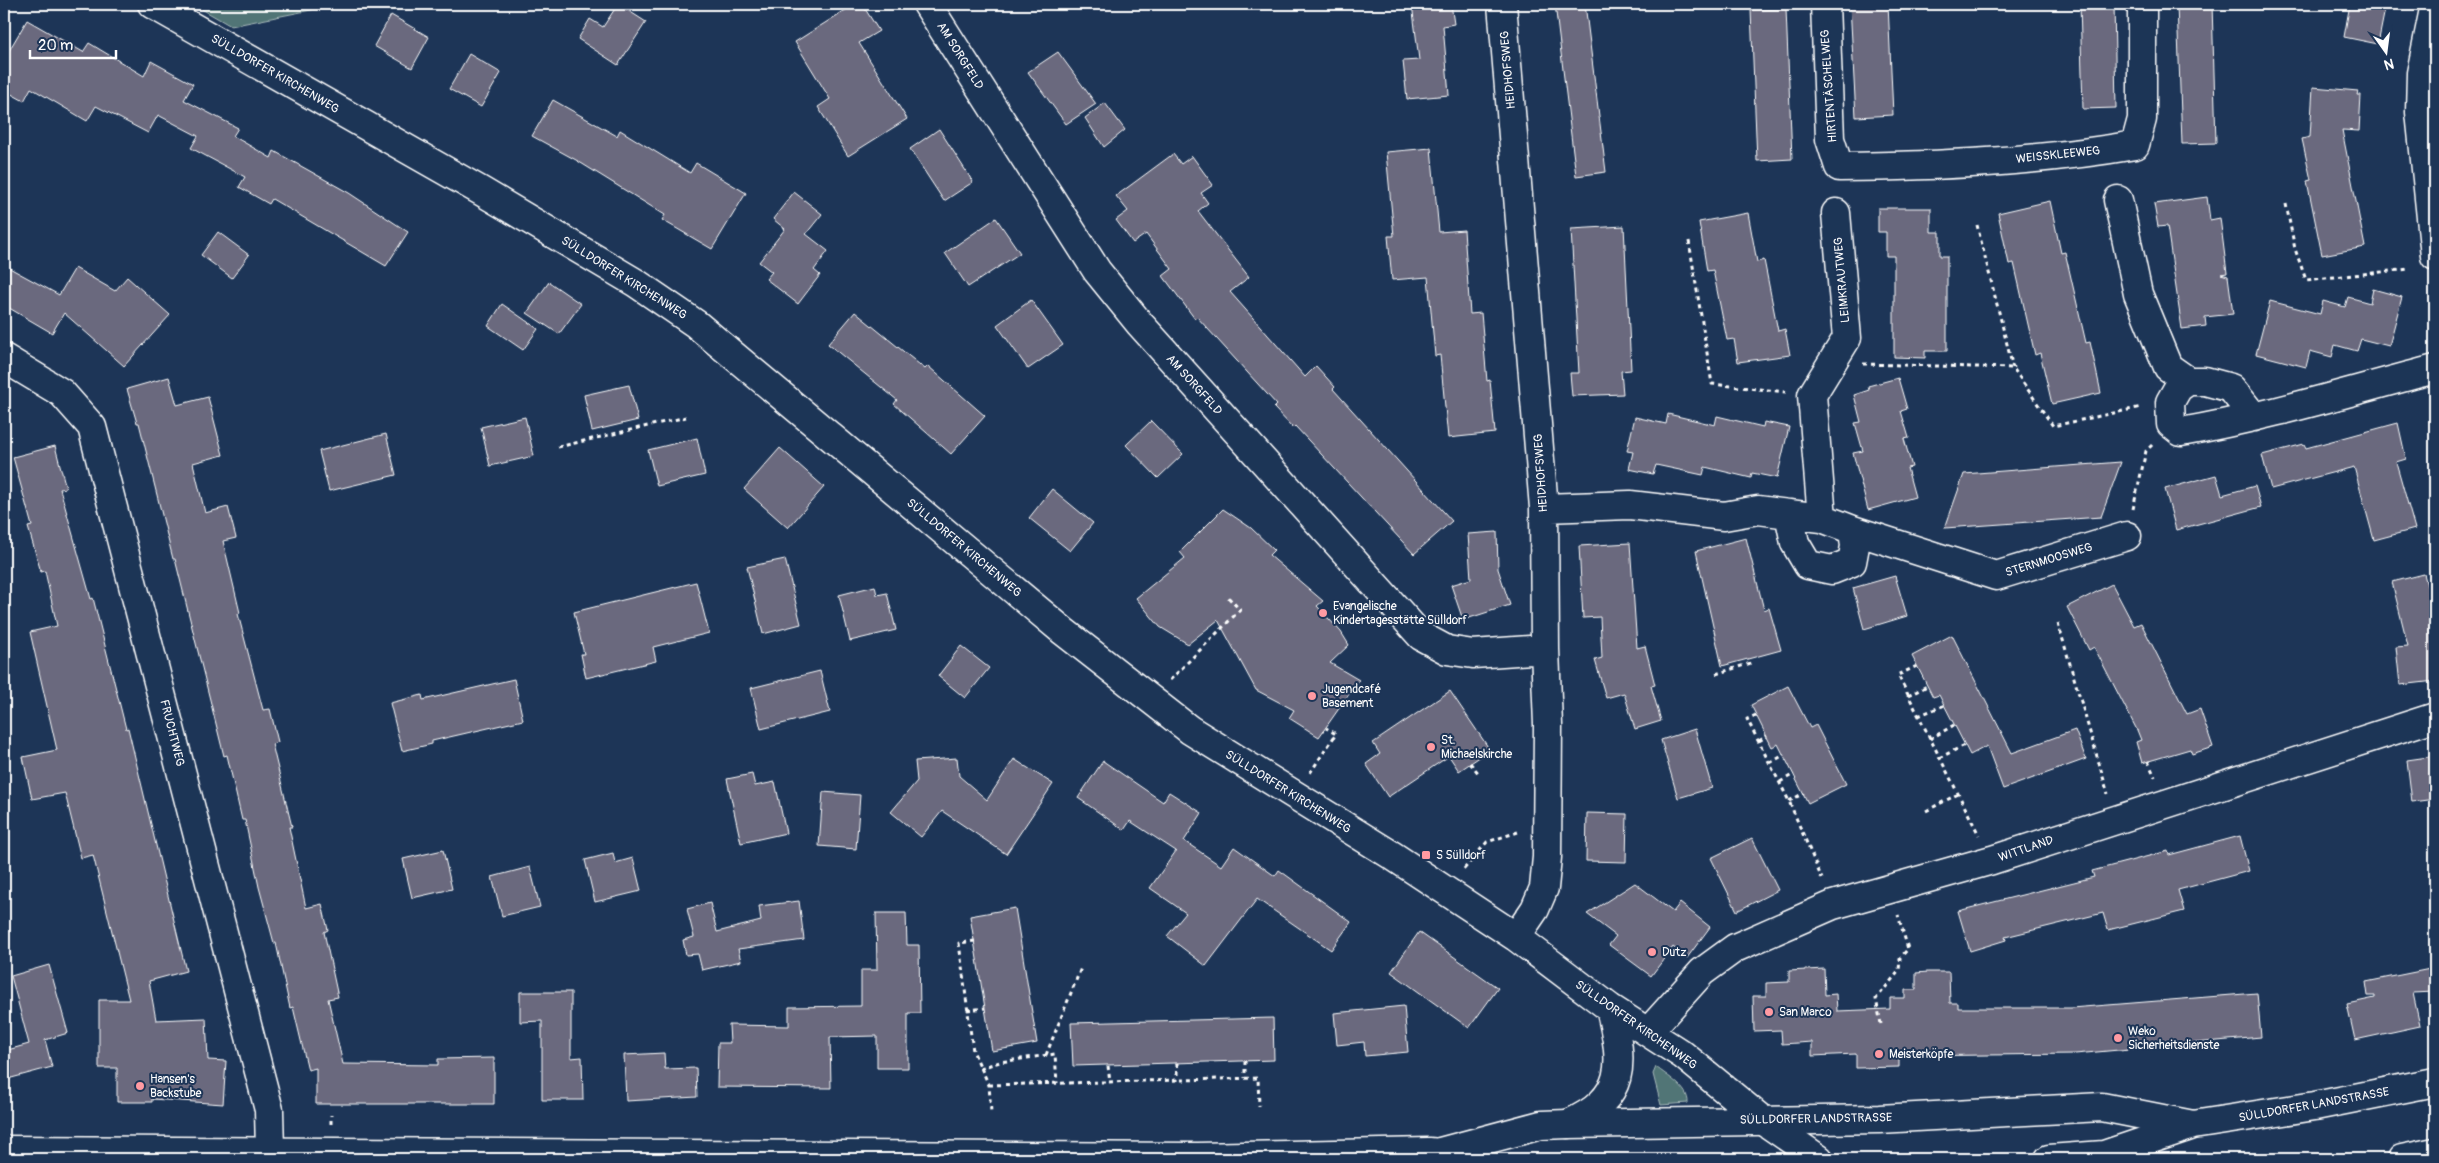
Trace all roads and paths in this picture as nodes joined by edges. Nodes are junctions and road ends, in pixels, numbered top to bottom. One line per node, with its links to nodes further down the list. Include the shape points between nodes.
1 (152, 4): 38 (street, SÜLLDORFER KIRCHENWEG, via 482,191 636,283 696,324)
2 (927, 4): 32 (street, AM SORGFELD, via 1097,270 1140,324 1421,636 1447,650 1473,654)
3 (1502, 4): 25 (street, HEIDHOFSWEG)
4 (1825, 4): 8 (street, HIRTENTÄSCHELWEG, via 1830,139)
5 (2142, 4): 8 (street, WEISSKLEEWEG, via 2142,119 2135,145 2063,156 1914,166)
6 (2435, 4): 7 (street, via 2420,72)
7 (2428, 112): 14 (street)
8 (1839, 167)
9 (2118, 200): 19 (street, via 2138,294 2168,367)
10 (2286, 204): 14 (path, via 2295,249 2306,280)
11 (1836, 213): 16 (street, LEIMKRAUTWEG, via 1847,338)
12 (1977, 225): 17 (path)
13 (1689, 240): 20 (path, via 1712,384)
14 (2425, 262)
15 (4, 358): 96 (street, FRUCHTWEG, via 62,393 92,427 269,1110)
16 (1831, 365): 17 (path); 20 (street, LEIMKRAUTWEG)
17 (2013, 368): 21 (path, via 2053,426)
18 (2435, 369): 23 (street)
19 (2188, 381): 21 (street, via 2178,388); 23 (street, via 2231,388)
20 (1812, 395): 27 (street)
21 (2171, 413): 23 (street, via 2181,432); 29 (path, via 2146,451)
22 (686, 416): 24 (path)
23 (2254, 417)
24 (558, 448)
25 (1544, 508): 26 (street, via 1630,505 1724,516 1758,510); 32 (street, HEIDHOFSWEG)
26 (1789, 514): 27 (street); 28 (street, via 1795,543 1808,566 1832,570 1852,562)
27 (1822, 518): 28 (street)
28 (1853, 530): 29 (street, STERNMOOSWEG, via 1996,576)
29 (2127, 536)
30 (1228, 597): 38 (path, via 1240,610)
31 (2058, 623): 63 (path)
32 (1545, 649): 64 (street, HEIDHOFSWEG)
33 (1751, 663): 35 (path)
34 (1917, 666): 37 (path, via 1898,676)
35 (1716, 674)
36 (1928, 686): 37 (path)
37 (1908, 696): 41 (path)
38 (1150, 700): 60 (street, SÜLLDORFER KIRCHENWEG, via 1190,730)
39 (1945, 705): 41 (path)
40 (1756, 715): 47 (path, via 1747,719)
41 (1918, 716): 46 (path)
42 (2435, 717): 63 (street, WITTLAND)
43 (1954, 725): 46 (path)
44 (1326, 728): 60 (path, via 1336,734)
45 (1767, 736): 47 (path)
46 (1930, 739): 50 (path)
47 (1759, 741): 53 (path)
48 (1965, 745): 50 (path)
49 (1784, 755): 53 (path)
50 (1940, 758): 59 (path)
51 (2148, 761): 54 (path)
52 (1470, 763): 56 (path)
53 (1770, 763): 57 (path)
54 (2151, 769)
55 (1794, 774): 57 (path)
56 (1480, 775)
57 (1780, 782): 61 (path)
58 (1804, 793): 61 (path)
59 (1958, 794): 62 (path); 65 (path)
60 (1295, 797): 67 (street, SÜLLDORFER KIRCHENWEG)
61 (1789, 801): 68 (path)
62 (1926, 811)
63 (2116, 818): 65 (street, WITTLAND)
64 (1548, 824): 67 (path, via 1488,842); 69 (street, HEIDHOFSWEG, via 1544,888 1535,909)
65 (1992, 860): 66 (street, WITTLAND)
66 (1891, 888): 68 (street, WITTLAND); 75 (path, via 1908,949 1900,958 1899,971 1876,999)
67 (1445, 890): 69 (street, SÜLLDORFER KIRCHENWEG)
68 (1833, 905): 76 (street, WITTLAND, via 1735,948 1702,972)
69 (1516, 937): 73 (street, SÜLLDORFER KIRCHENWEG)
70 (975, 941): 74 (path, via 959,943)
71 (1081, 968): 77 (path)
72 (985, 1008): 74 (path)
73 (1610, 1008): 76 (street, SÜLLDORFER KIRCHENWEG); 92 (street, via 1619,1050 1615,1082 1603,1103)
74 (967, 1010): 81 (path, via 973,1051)
75 (1881, 1024)
76 (1648, 1032): 91 (street, SÜLLDORFER KIRCHENWEG, via 1683,1055)
77 (1046, 1055): 81 (path); 86 (path, via 1055,1054)
78 (1245, 1061): 82 (path)
79 (1177, 1063): 83 (path)
80 (1108, 1066): 84 (path)
81 (980, 1068): 87 (path)
82 (1245, 1078): 83 (path); 88 (path, via 1258,1078)
83 (1178, 1080): 84 (path)
84 (1110, 1082): 86 (path)
85 (2435, 1082): 94 (street, SÜLLDORFER LANDSTRASSE, via 2315,1106)
86 (1057, 1083): 87 (path)
87 (989, 1084): 89 (path)
88 (1259, 1106)
89 (991, 1112)
90 (331, 1114): 93 (path)
91 (1761, 1120): 92 (street, SÜLLDORFER LANDSTRASSE); 94 (street, SÜLLDORFER LANDSTRASSE, via 1879,1119 2102,1107); 103 (street, SÜLLDORFER KIRCHENWEG); 104 (street, SÜLLDORFER KIRCHENWEG)
92 (1568, 1124): 97 (street, SÜLLDORFER LANDSTRASSE, via 1541,1125)
93 (331, 1125)
94 (2193, 1125): 105 (street, SÜLLDORFER LANDSTRASSE, via 2104,1155)
95 (4, 1150): 99 (street, SÜLLDORFER LANDSTRASSE)
96 (270, 1151): 100 (street, SÜLLDORFER LANDSTRASSE); 101 (street, SÜLLDORFER LANDSTRASSE)
97 (1440, 1152): 101 (street, SÜLLDORFER LANDSTRASSE); 102 (street, SÜLLDORFER LANDSTRASSE)
98 (2435, 1152): 106 (street)
99 (32, 1154): 100 (street, SÜLLDORFER LANDSTRASSE)
100 (220, 1155)
101 (1004, 1158)
102 (1467, 1159)
103 (1784, 1159)
104 (1819, 1159)
105 (2049, 1159)
106 (2402, 1159)

